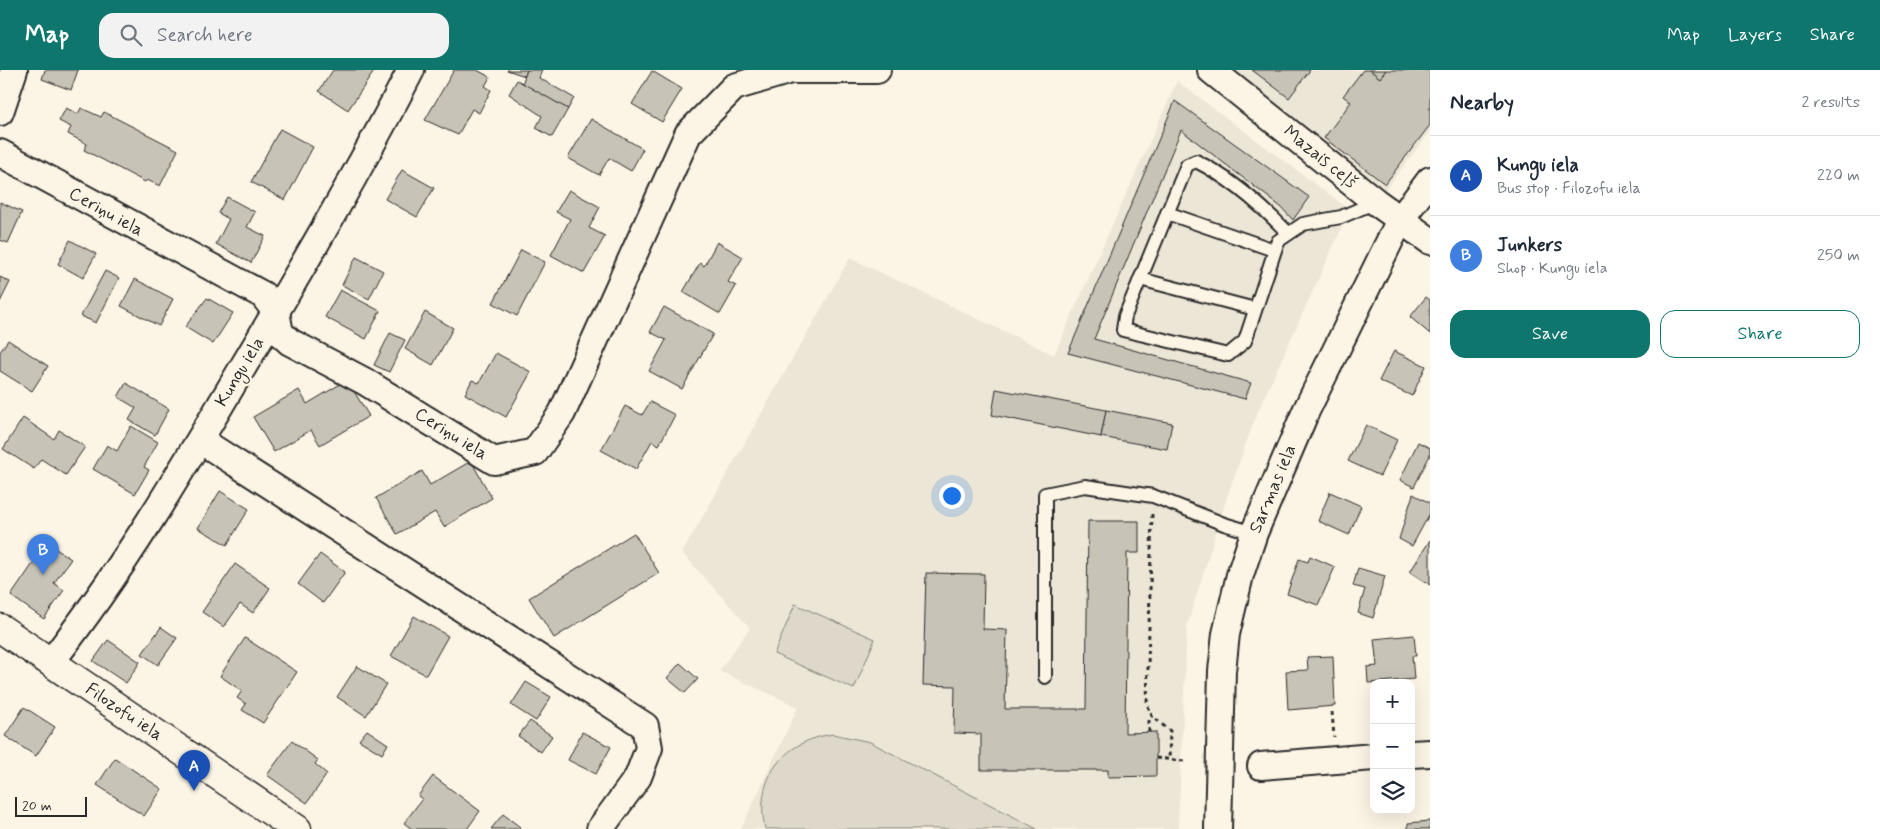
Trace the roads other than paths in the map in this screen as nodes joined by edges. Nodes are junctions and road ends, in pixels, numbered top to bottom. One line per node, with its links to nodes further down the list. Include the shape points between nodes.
1 (14, 70): 6 (street)
2 (411, 70): 17 (street, Kungu iela)
3 (791, 70): 4 (street, Ceriņu iela); 17 (street, Ceriņu iela, via 734,86 688,134 562,413 535,452 494,461 364,381 290,342 280,333)
4 (877, 70)
5 (1211, 70): 9 (street, Mazais ceļš)
6 (0, 112)
7 (0, 154): 17 (street, Ceriņu iela, via 263,295)
8 (1430, 180): 11 (street, Sarmas iela)
9 (1376, 202): 11 (street, Mazais ceļš); 12 (lane, via 1341,217 1303,224)
10 (1167, 213): 12 (lane, via 1187,165 1196,160 1271,215); 14 (lane); 15 (lane)
11 (1400, 220): 13 (street, Mazais ceļš); 19 (street, Sarmas iela, via 1306,411)
12 (1288, 234): 14 (lane, via 1278,241)
13 (1430, 241)
14 (1274, 250): 16 (lane)
15 (1140, 279): 16 (lane); 16 (lane, via 1125,316 1124,330 1228,355 1244,341)
16 (1256, 309)
17 (276, 312): 18 (street, Kungu iela)
18 (200, 440): 21 (street, Kungu iela, via 112,580); 28 (street, via 645,726 649,748 638,777)
19 (1254, 533): 22 (lane, via 1153,496 1085,486 1046,494); 29 (street, Sarmas iela, via 1226,634)
20 (0, 628): 21 (street, Filozofu iela)
21 (51, 662): 27 (street, Filozofu iela)
22 (1045, 677)
23 (1430, 753): 24 (street)
24 (1415, 754)
25 (1370, 757): 26 (street)
26 (1261, 766)
27 (297, 829)
28 (600, 829)
29 (1218, 829)

